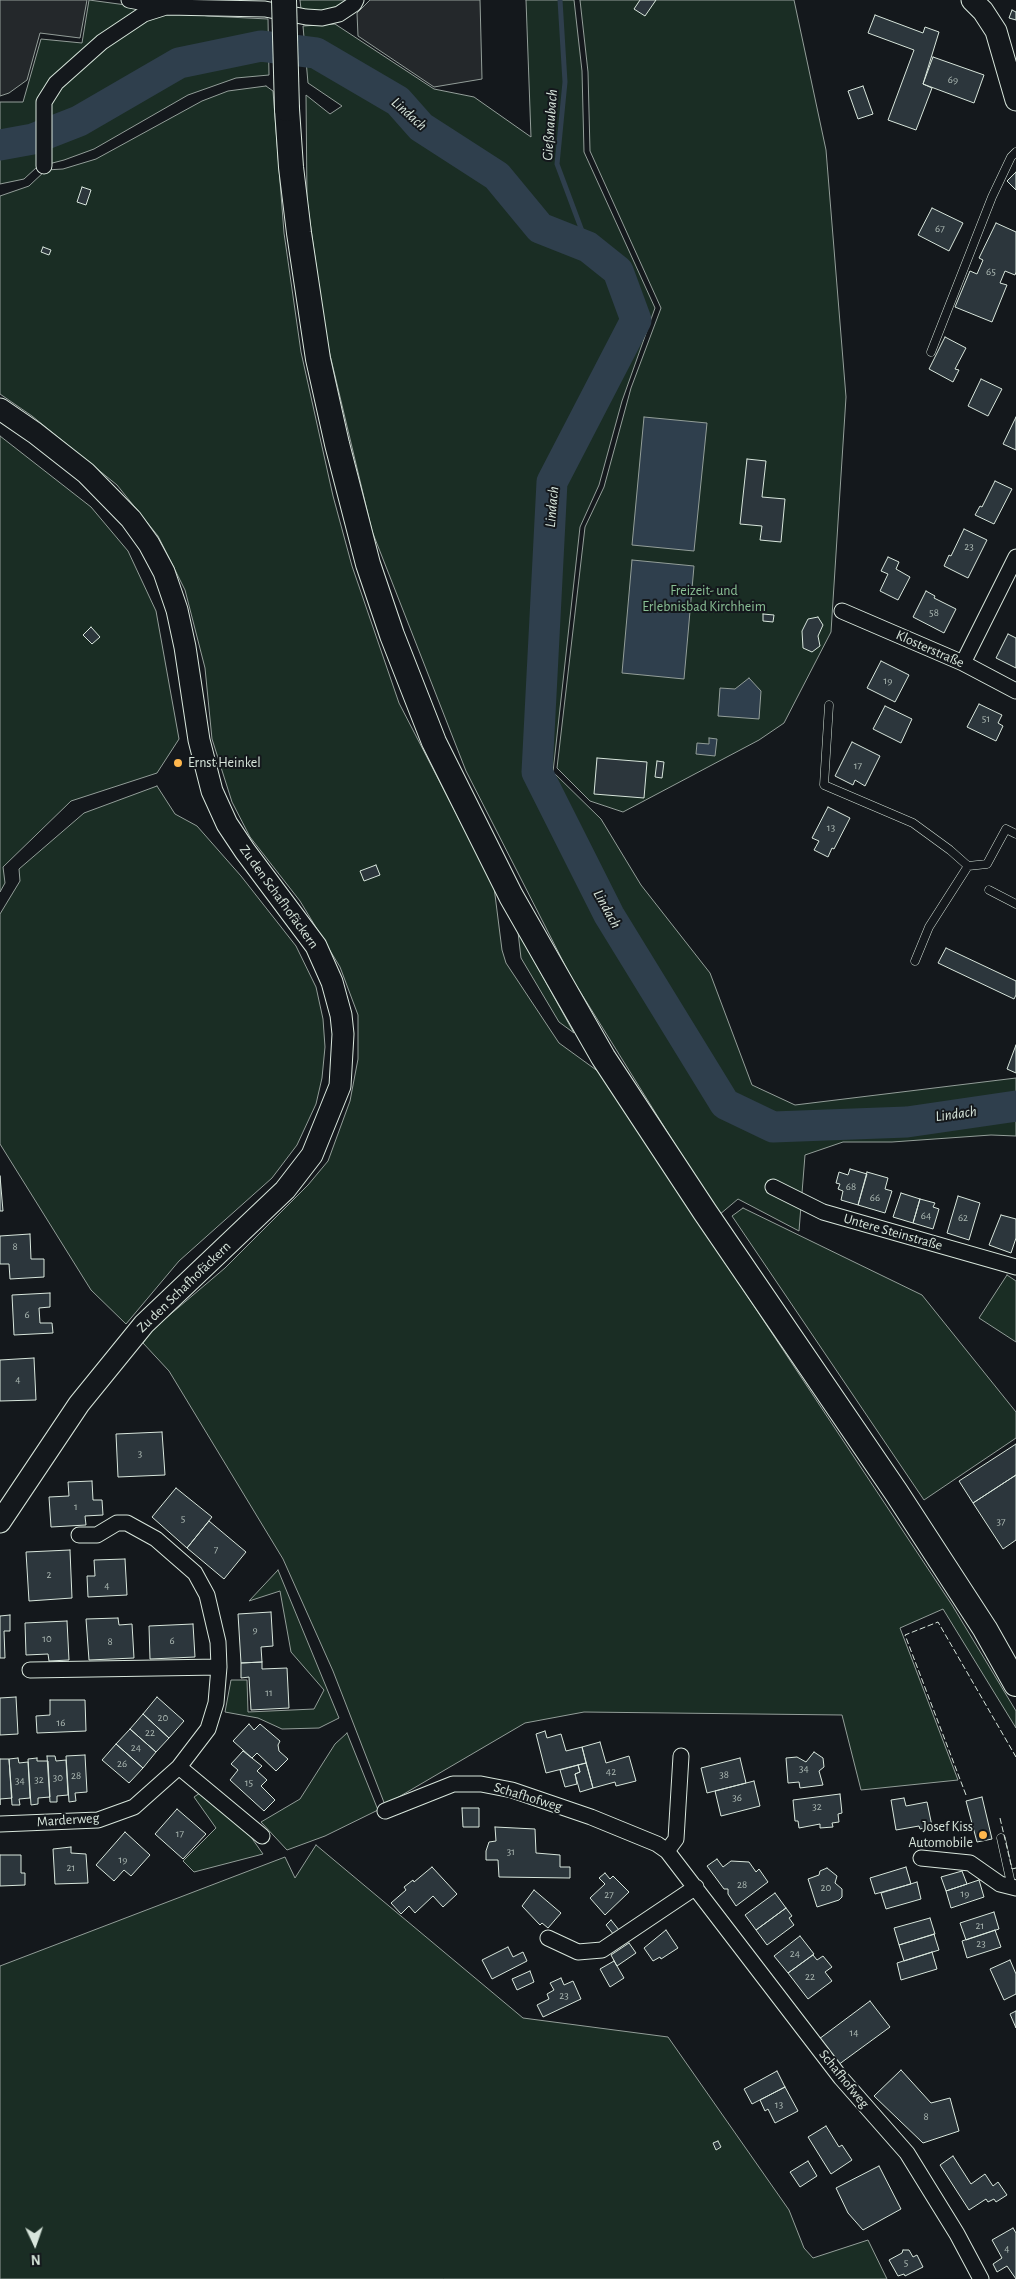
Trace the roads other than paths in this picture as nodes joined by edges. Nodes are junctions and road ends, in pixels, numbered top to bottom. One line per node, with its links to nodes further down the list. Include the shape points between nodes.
1 (129, 0): 5 (street)
2 (284, 0): 27 (main road, bridge, via 291,167 318,359 363,547 392,635 434,742 503,881 603,1056 896,1492 985,1629)
3 (356, 0): 5 (street, via 338,14 322,18 265,9)
4 (972, 0): 6 (street, via 996,31)
5 (167, 7): 8 (street, via 144,14 102,42 56,83 44,102)
6 (1016, 100)
7 (1016, 152): 9 (lane, via 992,197)
8 (44, 161)
9 (931, 352)
10 (0, 409): 23 (street, Zu den Schafhofäckern, via 86,474 132,519 149,544 164,572 177,610 199,740 212,791 244,851 316,946 332,982 341,1015 343,1041 340,1086 312,1155 285,1190 144,1324 78,1404)
11 (1016, 557): 13 (street)
12 (842, 611): 13 (street, Klosterstraße)
13 (963, 663): 14 (street, Klosterstraße)
14 (1016, 691)
15 (829, 705): 17 (lane, via 824,785 913,823)
16 (1016, 834): 17 (lane, via 1006,829 987,864)
17 (968, 866): 20 (lane, via 929,927)
18 (989, 890): 19 (lane)
19 (1016, 904)
20 (915, 961)
21 (773, 1187): 22 (street, Untere Steinstraße, via 823,1212)
22 (1016, 1267)
23 (0, 1522)
24 (79, 1535): 25 (street, Marderweg, via 97,1535 117,1523 127,1523 156,1539 195,1573 209,1603 218,1642)
25 (219, 1667): 26 (street); 29 (street, Marderweg, via 216,1703 208,1729)
26 (30, 1670)
27 (1016, 1684)
28 (681, 1756): 34 (street, via 676,1839)
29 (178, 1767): 31 (street, Marderweg, via 134,1807 98,1820); 32 (street)
30 (385, 1811): 34 (street, Schafhofweg, via 453,1784 481,1784 512,1790 591,1817)
31 (0, 1824)
32 (262, 1836)
33 (1000, 1838): 37 (lane)
34 (667, 1851): 36 (street, Schafhofweg)
35 (921, 1858): 37 (street, via 970,1863 1000,1884)
36 (696, 1887): 38 (street, via 602,1950 578,1952); 39 (street, Schafhofweg, via 841,2078 907,2153)
37 (1014, 1888)
38 (548, 1938)
39 (981, 2279)

